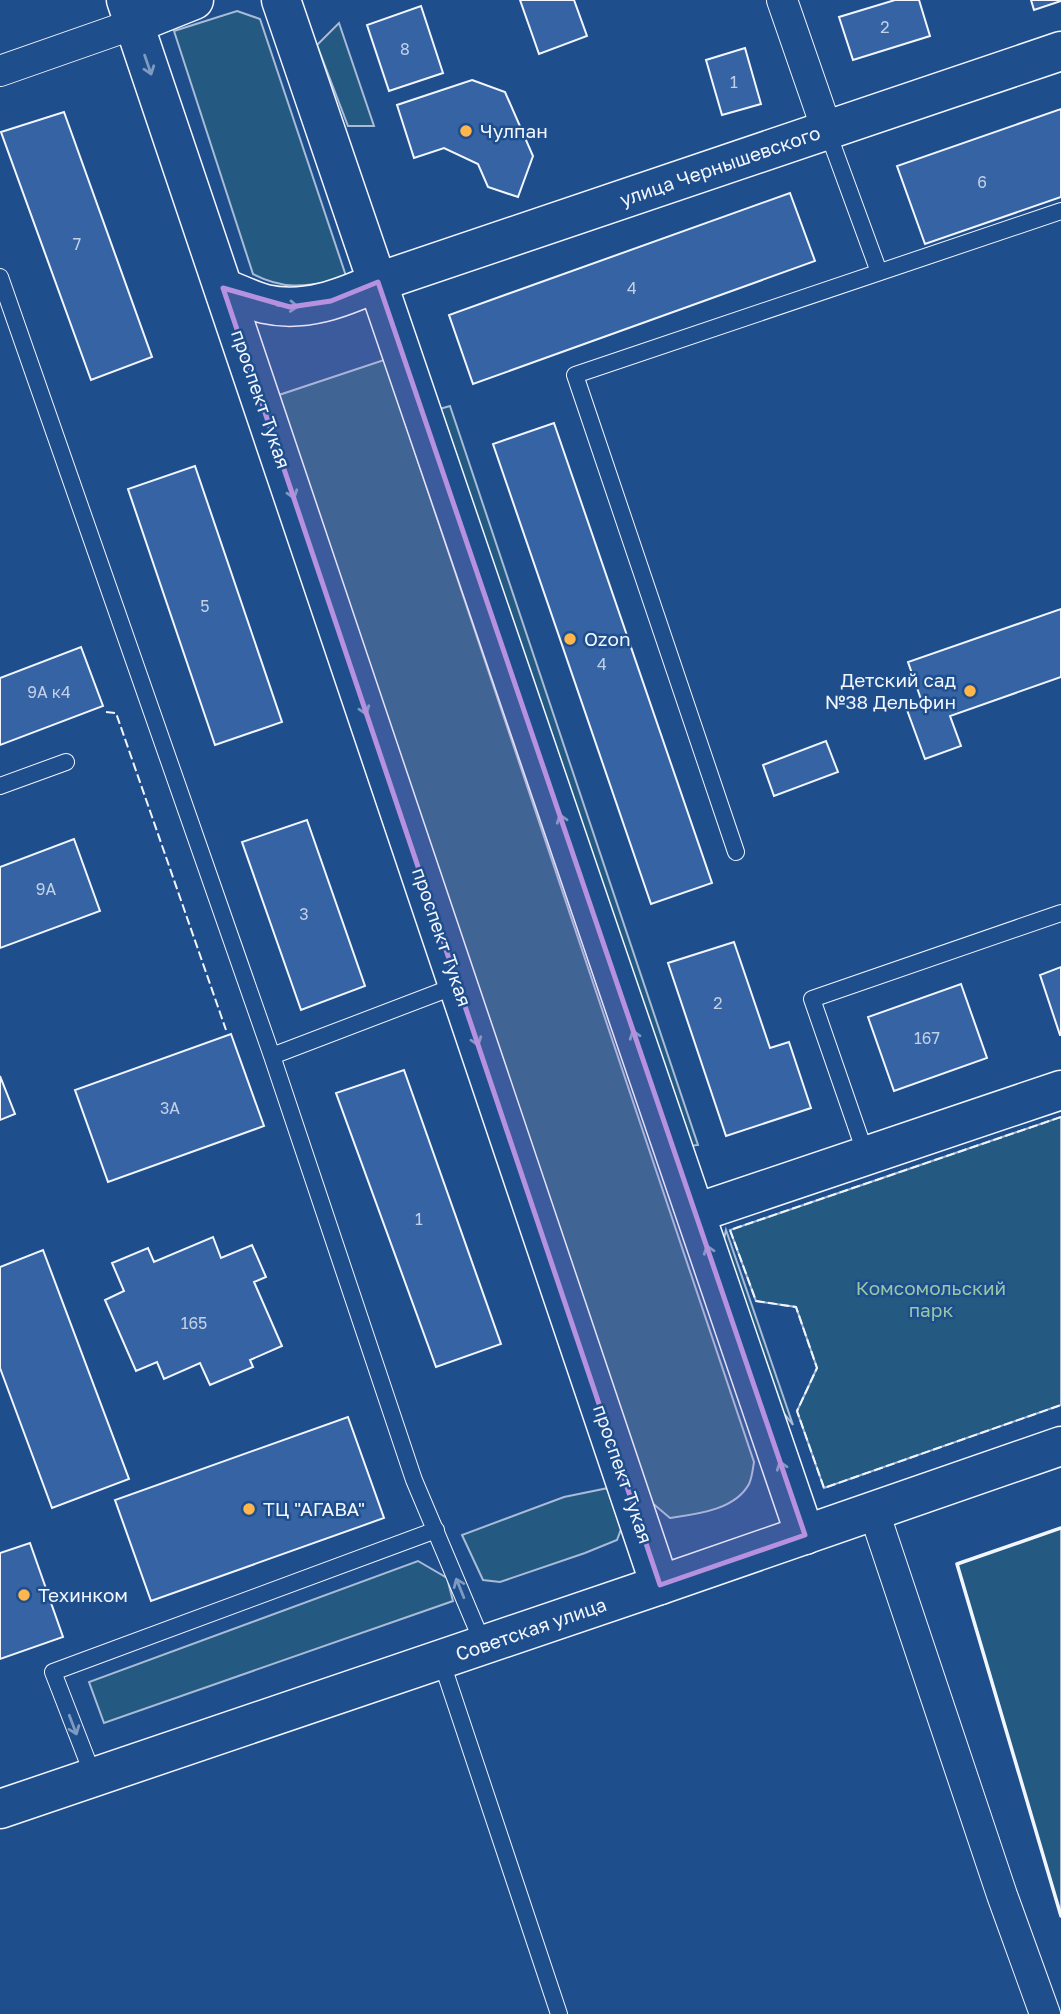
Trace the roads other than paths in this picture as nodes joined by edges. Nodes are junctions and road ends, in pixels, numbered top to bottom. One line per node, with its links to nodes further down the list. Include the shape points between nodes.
1 (194, 0): 4 (main road)
2 (258, 0): 5 (main road)
3 (782, 0): 8 (street)
4 (130, 12): 7 (street); 13 (main road, проспект Тукая, one-way to 13)
5 (286, 14): 12 (main road)
6 (1061, 51): 8 (main road, улица Чернышевского)
7 (0, 71)
8 (827, 130): 10 (lane); 12 (main road, улица Чернышевского)
9 (1061, 211): 10 (lane)
10 (879, 272): 16 (lane, via 575,375)
11 (0, 277): 19 (lane)
12 (378, 282): 13 (main road, проспект Тукая, one-way to 12, via 265,304 290,307 331,301); 22 (main road, one-way to 12)
13 (223, 288): 18 (main road, проспект Тукая, one-way to 18)
14 (66, 762): 15 (lane)
15 (0, 786)
16 (736, 852)
17 (1061, 913): 21 (lane, via 812,999)
18 (458, 985): 19 (lane); 27 (main road, проспект Тукая, one-way to 27)
19 (272, 1056): 25 (lane, via 414,1480)
20 (1061, 1090): 21 (main road)
21 (866, 1156): 22 (main road)
22 (695, 1213): 26 (main road, one-way to 22)
23 (1061, 1446): 24 (main road, Советская улица)
24 (874, 1512): 26 (main road, Советская улица); 33 (street)
25 (436, 1530): 28 (lane, one-way to 25); 30 (lane, one-way to 30, via 52,1672)
26 (805, 1535): 27 (main road, Советская улица)
27 (660, 1585): 28 (main road, Советская улица)
28 (484, 1646): 29 (main road, Советская улица)
29 (441, 1660): 30 (main road, Советская улица); 32 (lane)
30 (94, 1778): 31 (main road, Советская улица)
31 (0, 1809)
32 (559, 2014)
33 (1045, 2014)

